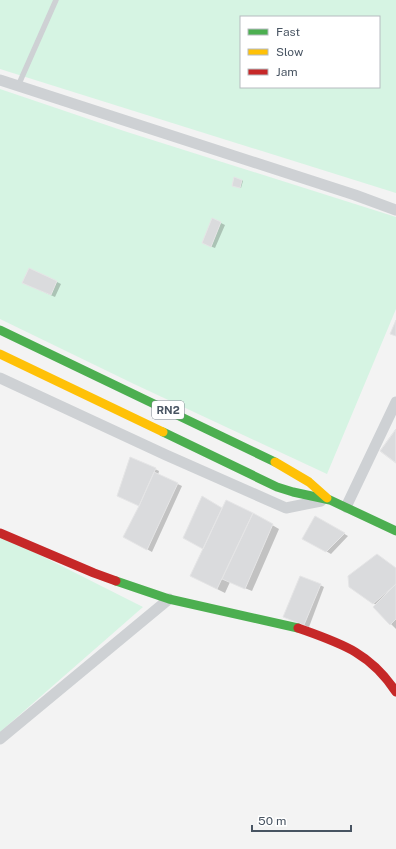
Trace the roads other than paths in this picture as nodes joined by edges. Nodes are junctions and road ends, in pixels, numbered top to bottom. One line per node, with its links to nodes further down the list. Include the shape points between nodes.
1 (56, 0): 3 (lane)
2 (0, 80): 3 (street)
3 (18, 86): 4 (street)
4 (396, 210)
5 (0, 330): 9 (main road, RN2, via 282,465 309,482)
6 (0, 354): 9 (main road, RN2, via 278,487)
7 (0, 378): 9 (street, via 166,456 286,508)
8 (396, 402): 10 (street)
9 (330, 500): 10 (main road, RN2)
10 (346, 507): 11 (main road, RN2)
11 (396, 531)
12 (0, 533): 13 (main road, via 94,573)
13 (169, 599): 14 (main road, via 296,627 343,644 367,659 387,678); 15 (street)
14 (396, 692)
15 (0, 739)

